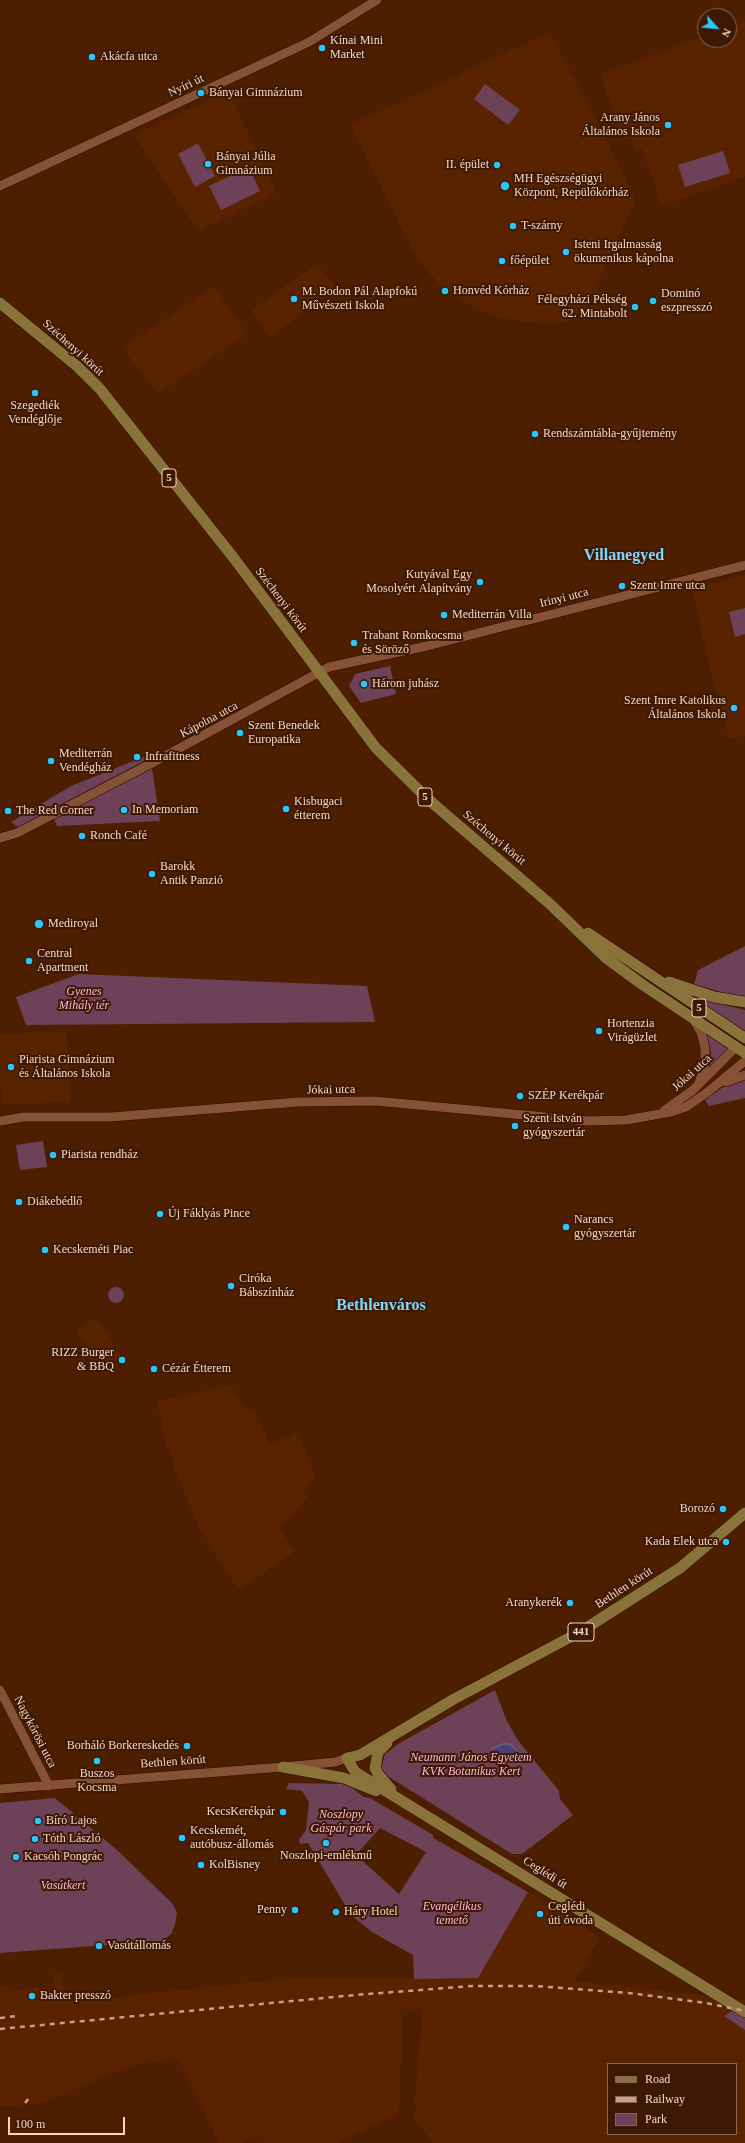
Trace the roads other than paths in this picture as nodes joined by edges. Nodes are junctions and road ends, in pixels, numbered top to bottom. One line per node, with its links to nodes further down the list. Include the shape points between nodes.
1 (377, 0): 2 (street, Nyíri út, via 309,42)
2 (0, 186)
3 (0, 303): 5 (main road, Széchenyi körút / 5, via 78,367 100,389)
4 (745, 565): 5 (street, Irinyi utca, via 427,646 329,667)
5 (319, 672): 6 (street, Kápolna utca, via 16,834); 7 (main road, Széchenyi körút / 5, via 376,748 429,800)
6 (0, 838)
7 (550, 904): 8 (main road, Széchenyi körút / 5); 10 (main road, Széchenyi körút / 5, via 606,958)
8 (653, 977): 9 (main road, 5, via 714,997); 11 (main road, Széchenyi körút / 5)
9 (745, 1002)
10 (687, 1014): 12 (main road, Széchenyi körút / 5); 15 (street, via 698,1025 705,1048 705,1064)
11 (745, 1038)
12 (742, 1047): 15 (street, Jókai utca)
13 (745, 1061): 16 (street, Jókai utca)
14 (745, 1075): 16 (street)
15 (698, 1086): 17 (street, Jókai utca)
16 (709, 1091): 17 (street, Jókai utca, via 686,1108)
17 (661, 1113): 18 (street, Jókai utca, via 626,1120 588,1121 375,1101 298,1102 111,1117 24,1118)
18 (0, 1121)
19 (745, 1513): 21 (main road, Bethlen körút / 441, via 680,1568 580,1632 454,1699)
20 (0, 1690): 24 (street, Nagykőrösi utca)
21 (403, 1730): 22 (main road, 441, via 360,1755); 26 (main road, via 378,1752 375,1768 388,1786)
22 (348, 1758): 23 (street, Bethlen körút, via 335,1762); 26 (main road, via 355,1772)
23 (283, 1767): 24 (street, Bethlen körút); 26 (main road, via 344,1778)
24 (49, 1786): 25 (street, Bethlen körút)
25 (0, 1789)
26 (412, 1807): 27 (main road, Ceglédi út)
27 (745, 2012)

